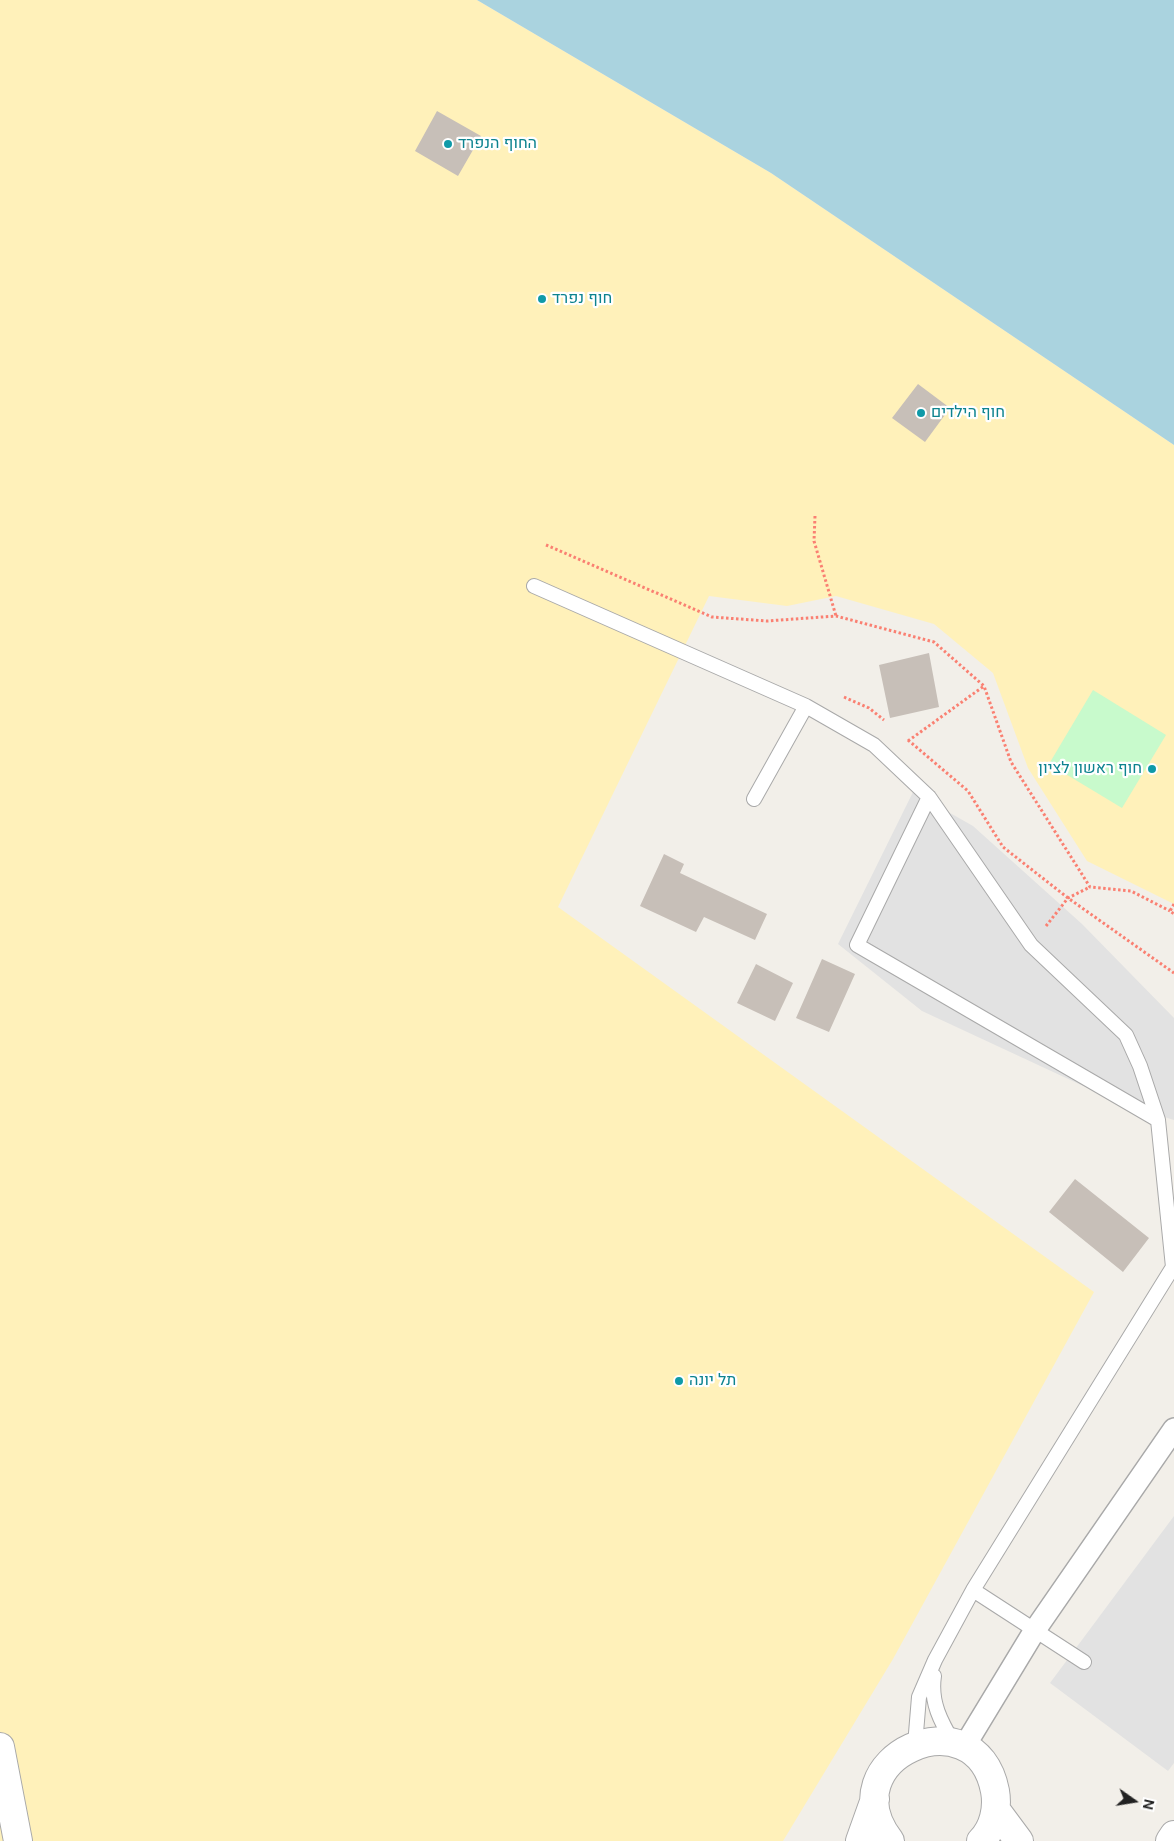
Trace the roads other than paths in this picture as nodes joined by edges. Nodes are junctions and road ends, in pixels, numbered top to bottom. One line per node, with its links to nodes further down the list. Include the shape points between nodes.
1 (534, 586): 2 (lane)
2 (806, 706): 3 (lane, via 874,745); 4 (lane)
3 (929, 797): 5 (lane, via 1031,945 1126,1035); 5 (lane, via 857,945)
4 (754, 799)
5 (1158, 1120): 7 (lane, via 1173,1268)
6 (1174, 1429): 8 (street)
7 (973, 1590): 8 (lane); 9 (lane)
8 (1034, 1630): 10 (lane); 12 (street)
9 (936, 1660): 11 (lane, via 920,1697); 12 (lane, via 932,1691 940,1720)
10 (1084, 1662)
11 (915, 1745): 12 (street, via 934,1740); 14 (street, via 890,1762 880,1779)
12 (959, 1746): 15 (street, via 976,1756 993,1781)
13 (0, 1747): 17 (street)
14 (875, 1798): 18 (street); 19 (street, via 882,1831)
15 (996, 1810): 20 (street); 21 (street)
16 (1174, 1835): 22 (street)
17 (18, 1841)
18 (860, 1841)
19 (890, 1841)
20 (981, 1841)
21 (1019, 1841)
22 (1170, 1841)

